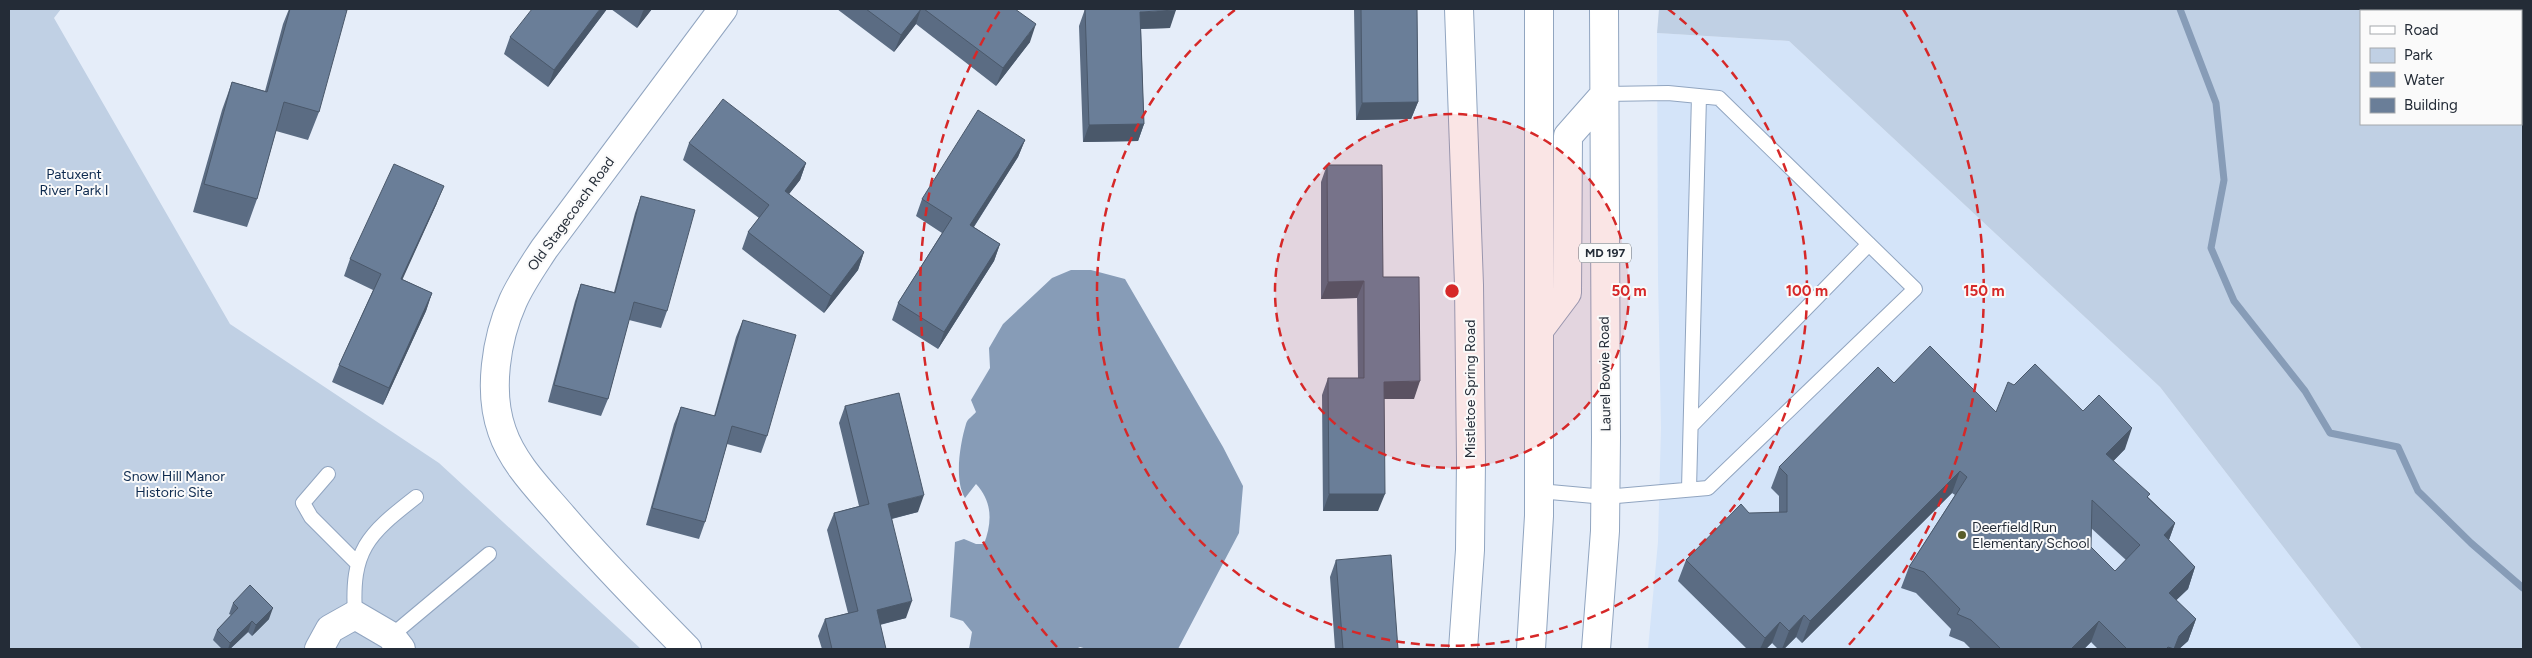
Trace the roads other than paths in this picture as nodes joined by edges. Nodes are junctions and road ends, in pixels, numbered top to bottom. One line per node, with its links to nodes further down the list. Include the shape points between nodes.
1 (723, 9): 20 (main road, Old Stagecoach Road, via 544,249 526,278 507,316 500,341 495,388 502,431 524,470 594,552)
2 (1459, 9): 21 (main road, Mistletoe Spring Road, via 1470,285 1470,550)
3 (1538, 9): 8 (main road)
4 (1604, 9): 5 (main road, Laurel Bowie Road / MD 197)
5 (1605, 94): 6 (lane); 8 (main road, via 1568,136 1567,293); 14 (main road, Laurel Bowie Road / MD 197)
6 (1699, 96): 7 (lane, via 1719,98); 9 (lane)
7 (1869, 244): 9 (lane); 11 (lane, via 1915,289 1708,488)
8 (1540, 329): 12 (main road)
9 (1690, 426): 11 (lane)
10 (328, 474): 16 (lane, via 303,504 311,517)
11 (1689, 489): 14 (lane)
12 (1540, 491): 14 (lane); 22 (main road)
13 (416, 497): 16 (lane, via 392,516 362,550)
14 (1605, 497): 23 (main road, Laurel Bowie Road / MD 197)
15 (489, 554): 18 (lane)
16 (357, 563): 17 (lane, via 353,590)
17 (355, 615): 18 (main road); 19 (main road, via 330,629)
18 (396, 642)
19 (319, 649)
20 (687, 649)
21 (1463, 649)
22 (1531, 649)
23 (1596, 649)

